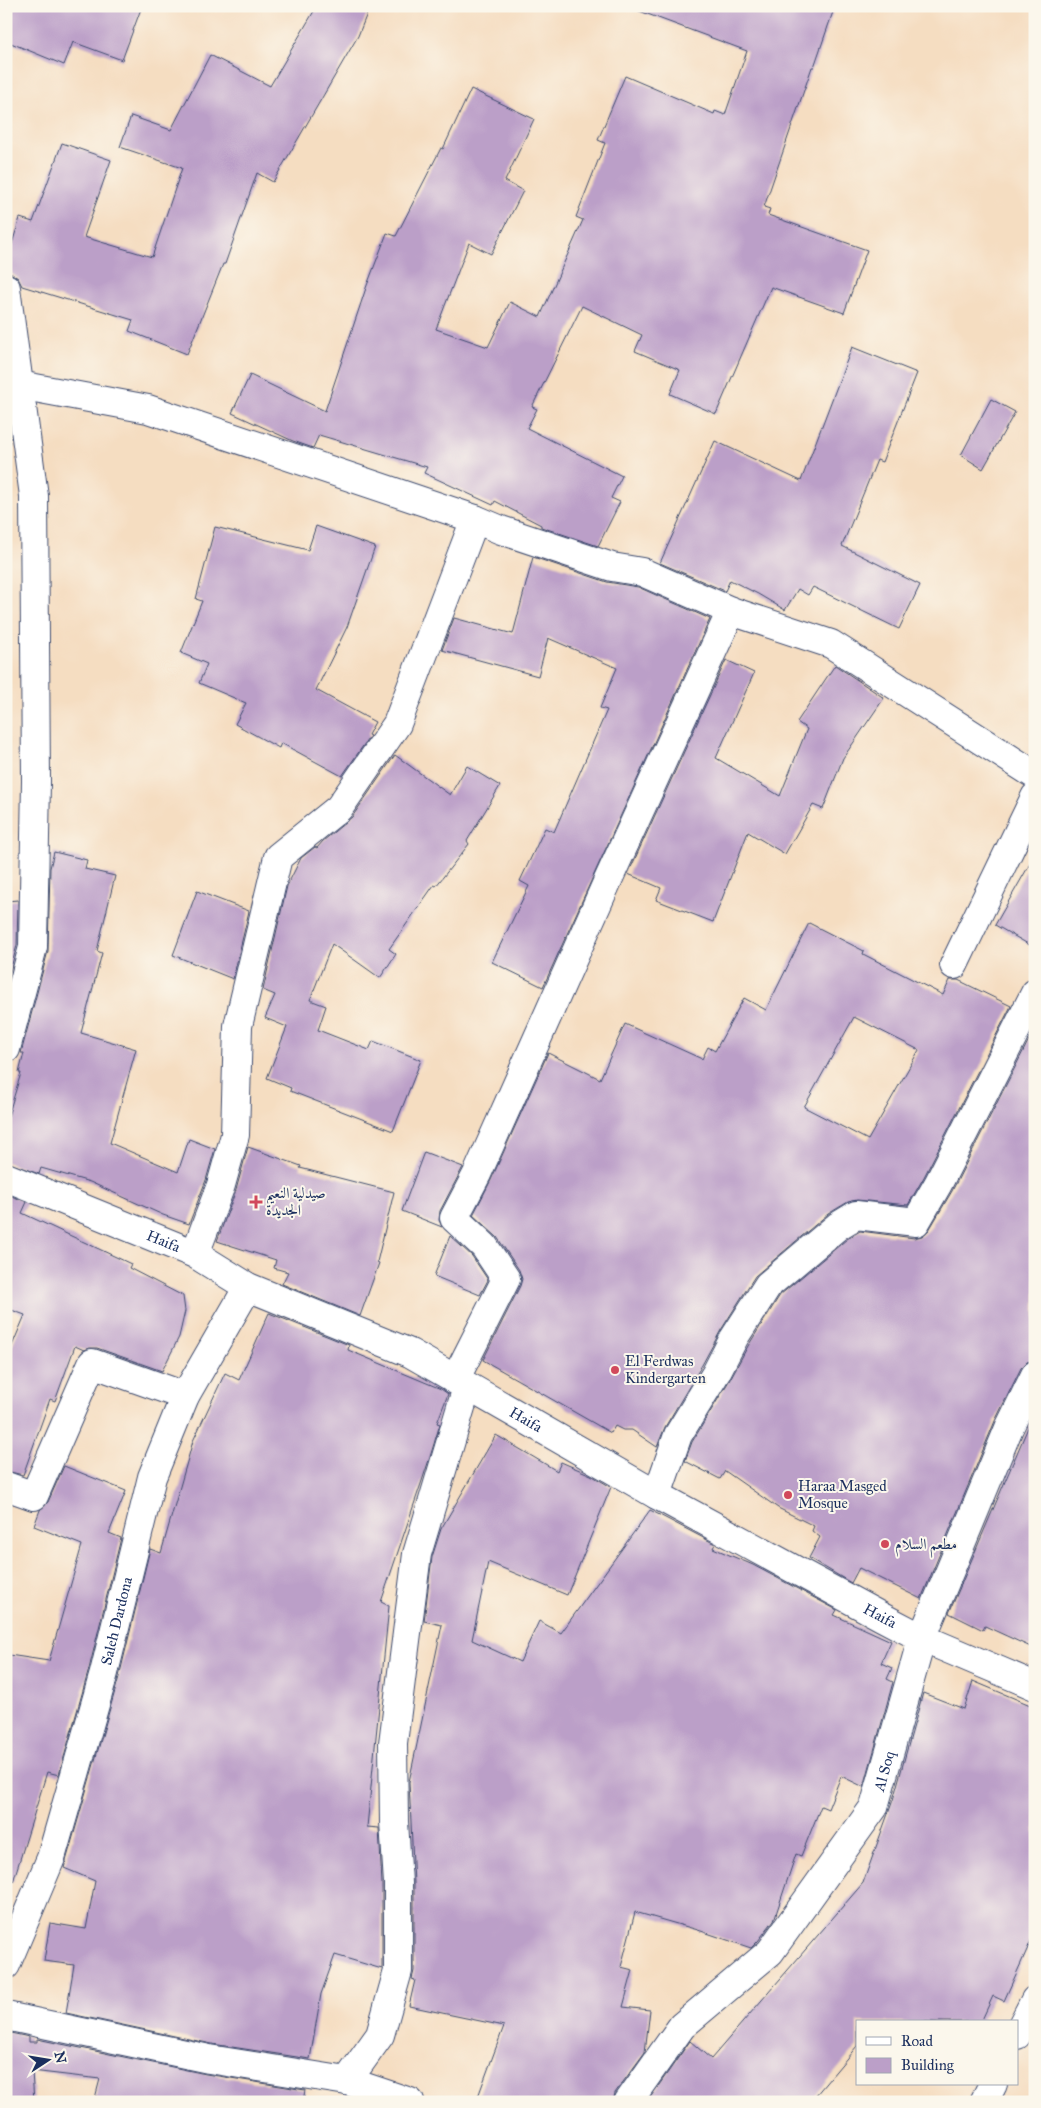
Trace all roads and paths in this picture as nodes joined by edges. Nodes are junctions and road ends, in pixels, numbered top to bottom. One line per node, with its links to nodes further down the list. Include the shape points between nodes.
1 (6, 288): 2 (street)
2 (19, 385): 3 (street, via 148,409); 9 (street, via 34,496 36,781 33,947)
3 (475, 519): 4 (street, via 612,567 642,572); 11 (street, via 398,724 339,808 278,857 238,1026 235,1135 221,1185)
4 (731, 611): 5 (street, via 831,644); 14 (street, via 454,1218 484,1246 506,1279)
5 (1035, 775)
6 (1035, 797): 7 (street)
7 (954, 965)
8 (1035, 993): 17 (street, via 916,1222 856,1215 838,1226 768,1285 678,1435)
9 (6, 1049)
10 (6, 1177): 11 (street, Haifa)
11 (195, 1254): 12 (street, Haifa)
12 (248, 1287): 14 (street, Haifa, via 410,1353); 15 (street, Saleh Dardona)
13 (1035, 1375): 18 (street, Al Soq, via 1009,1428)
14 (461, 1384): 17 (street, Haifa); 24 (street, via 417,1554 393,1743 398,1970 380,2036)
15 (185, 1396): 16 (street, via 92,1363 34,1496); 20 (street, Saleh Dardona, via 152,1478 104,1674 51,1858)
16 (6, 1486)
17 (657, 1495): 18 (street, Haifa)
18 (922, 1638): 19 (street, Haifa); 27 (street, Al Soq, via 874,1807 770,1952 682,2026)
19 (1035, 1686)
20 (6, 1965)
21 (1035, 2000): 23 (street)
22 (6, 2016): 24 (street, via 209,2059)
23 (1018, 2033)
24 (348, 2081): 26 (street)
25 (992, 2086): 28 (street)
26 (410, 2102)
27 (628, 2102)
28 (984, 2102)

